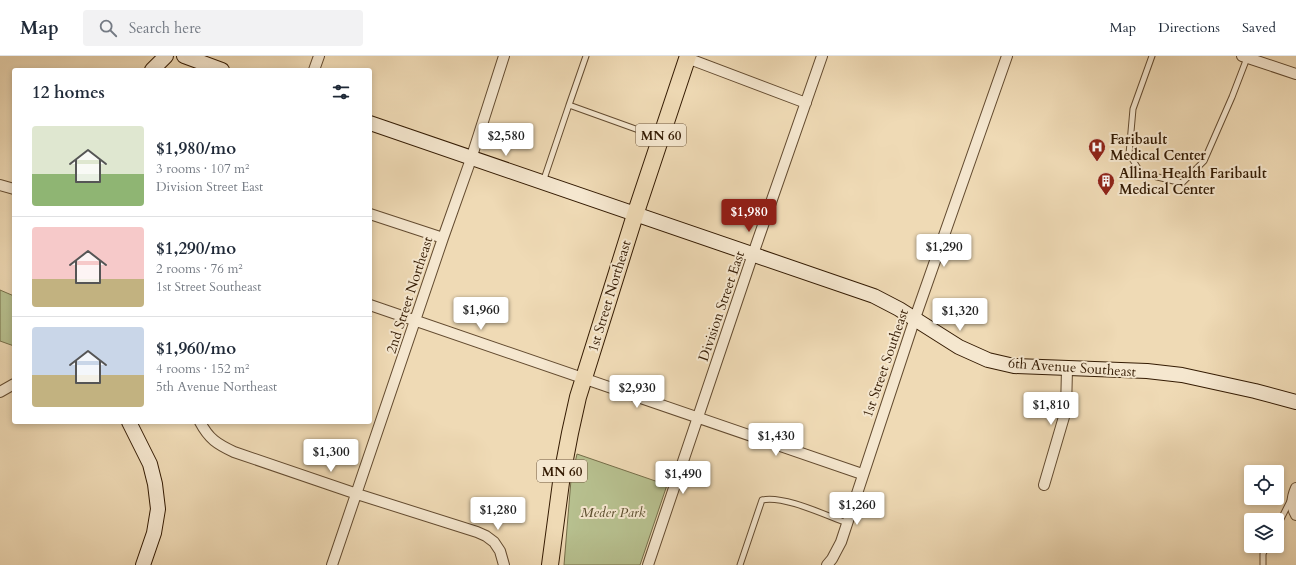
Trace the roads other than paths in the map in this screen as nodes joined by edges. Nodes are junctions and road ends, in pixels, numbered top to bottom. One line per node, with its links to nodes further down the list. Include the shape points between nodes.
1 (166, 56): 11 (street)
2 (184, 56): 12 (street)
3 (319, 56): 13 (street)
4 (504, 56): 19 (street, 2nd Street Northeast)
5 (586, 56): 16 (lane)
6 (822, 56): 15 (street, Division Street East)
7 (1006, 56): 28 (street, 1st Street Southeast)
8 (1152, 56): 10 (lane, via 1133,109 1129,154 1141,173 1182,183 1204,161 1232,97)
9 (686, 57): 15 (street); 18 (main road, 1st Street Northeast / MN 60)
10 (1244, 57): 14 (street)
11 (154, 68)
12 (217, 68)
13 (315, 68)
14 (1296, 74)
15 (806, 103): 26 (street, Division Street East)
16 (569, 105): 18 (lane); 20 (lane)
17 (372, 124): 19 (street, 6th Avenue Southeast)
18 (660, 137): 24 (main road, 1st Street Northeast / MN 60)
19 (471, 159): 20 (street, 6th Avenue Southeast); 25 (street, 2nd Street Northeast)
20 (542, 183): 24 (street, 6th Avenue Southeast)
21 (0, 185): 22 (street)
22 (12, 188)
23 (372, 215): 25 (street)
24 (634, 215): 26 (street, 6th Avenue Southeast); 31 (main road, 1st Street Northeast / MN 60)
25 (443, 238): 29 (street, 2nd Street Northeast)
26 (753, 254): 28 (street, 6th Avenue Southeast, via 874,296); 35 (street, Division Street East)
27 (372, 306): 29 (street)
28 (915, 318): 30 (street, 6th Avenue Southeast, via 959,347 988,360 1014,366); 38 (street, 1st Street Southeast)
29 (416, 320): 31 (street); 41 (street, 2nd Street Northeast)
30 (1067, 369): 34 (street, 6th Avenue Southeast, via 1182,375); 39 (street, via 1066,410)
31 (584, 378): 35 (street); 49 (main road, 1st Street Northeast / MN 60, via 573,416 562,475)
32 (12, 385): 33 (street)
33 (0, 392)
34 (1296, 402)
35 (697, 418): 38 (street); 50 (street, Division Street East)
36 (130, 424): 46 (street, via 150,464 158,509 154,534)
37 (201, 424): 41 (street, via 217,444 234,452)
38 (862, 474): 44 (street, 1st Street Southeast)
39 (1044, 485)
40 (1294, 492): 42 (lane); 43 (street, via 1292,509)
41 (357, 494): 47 (street, 2nd Street Northeast); 48 (street, via 459,525 486,536 500,551)
42 (1284, 513)
43 (1296, 515)
44 (847, 523): 51 (lane, via 784,500 762,500); 52 (street, 1st Street Southeast)
45 (1264, 553): 53 (lane)
46 (143, 565)
47 (332, 565)
48 (504, 565)
49 (550, 565)
50 (648, 565)
51 (740, 565)
52 (827, 565)
53 (1264, 565)

